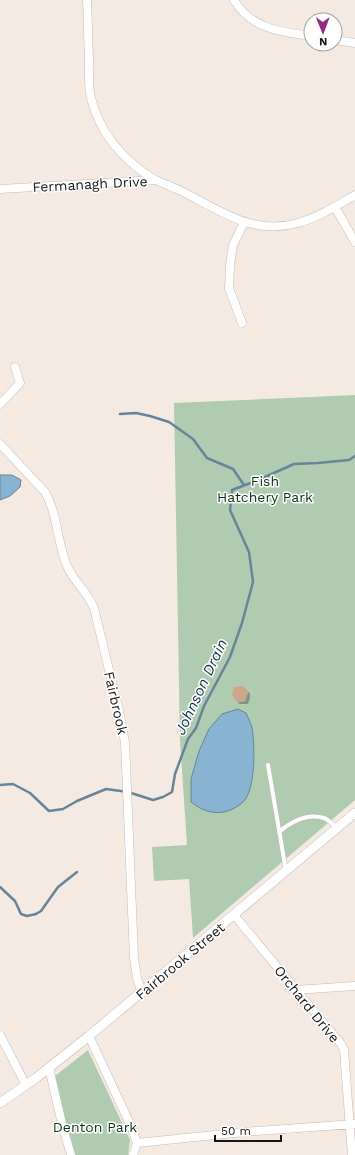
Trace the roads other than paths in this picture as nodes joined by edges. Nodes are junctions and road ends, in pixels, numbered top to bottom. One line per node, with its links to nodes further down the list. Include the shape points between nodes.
1 (87, 0): 6 (street, via 89,87 95,110 106,133 122,154)
2 (234, 0): 3 (street, via 243,13 262,26 279,32)
3 (303, 35)
4 (343, 41): 5 (street)
5 (355, 43)
6 (156, 180): 7 (street, Fermanagh Drive); 10 (street, Fermanagh Drive)
7 (0, 189)
8 (355, 195): 9 (street, Fermanagh Drive)
9 (335, 207): 10 (street, Fermanagh Drive, via 310,219 288,225); 11 (street)
10 (244, 223): 12 (street, via 233,245 229,288)
11 (355, 242)
12 (242, 323)
13 (15, 367): 14 (street, via 20,383)
14 (0, 404)
15 (0, 444): 24 (street, Fairbrook, via 49,498 68,568 91,601 125,742 134,958)
16 (268, 765): 19 (lane)
17 (355, 813): 18 (street, Fairbrook Street)
18 (337, 828): 19 (lane, via 325,818 306,817 290,823); 20 (street, Fairbrook Street)
19 (280, 832): 20 (lane)
20 (286, 871): 21 (street, Fairbrook Street)
21 (234, 915): 23 (street, Orchard Drive); 24 (street, Fairbrook Street)
22 (355, 986): 23 (street)
23 (295, 990): 30 (street, Orchard Drive, via 344,1050)
24 (142, 993): 26 (street, Fairbrook Street)
25 (0, 1035): 28 (street)
26 (89, 1036): 27 (street, Fairbrook Street); 31 (street)
27 (49, 1068): 28 (street, Fairbrook Street); 32 (street)
28 (26, 1085): 29 (street, Fairbrook Street)
29 (0, 1103)
30 (352, 1124): 31 (street); 34 (street, Orchard Drive)
31 (137, 1143): 33 (street)
32 (71, 1155)
33 (133, 1155)
34 (352, 1155)

